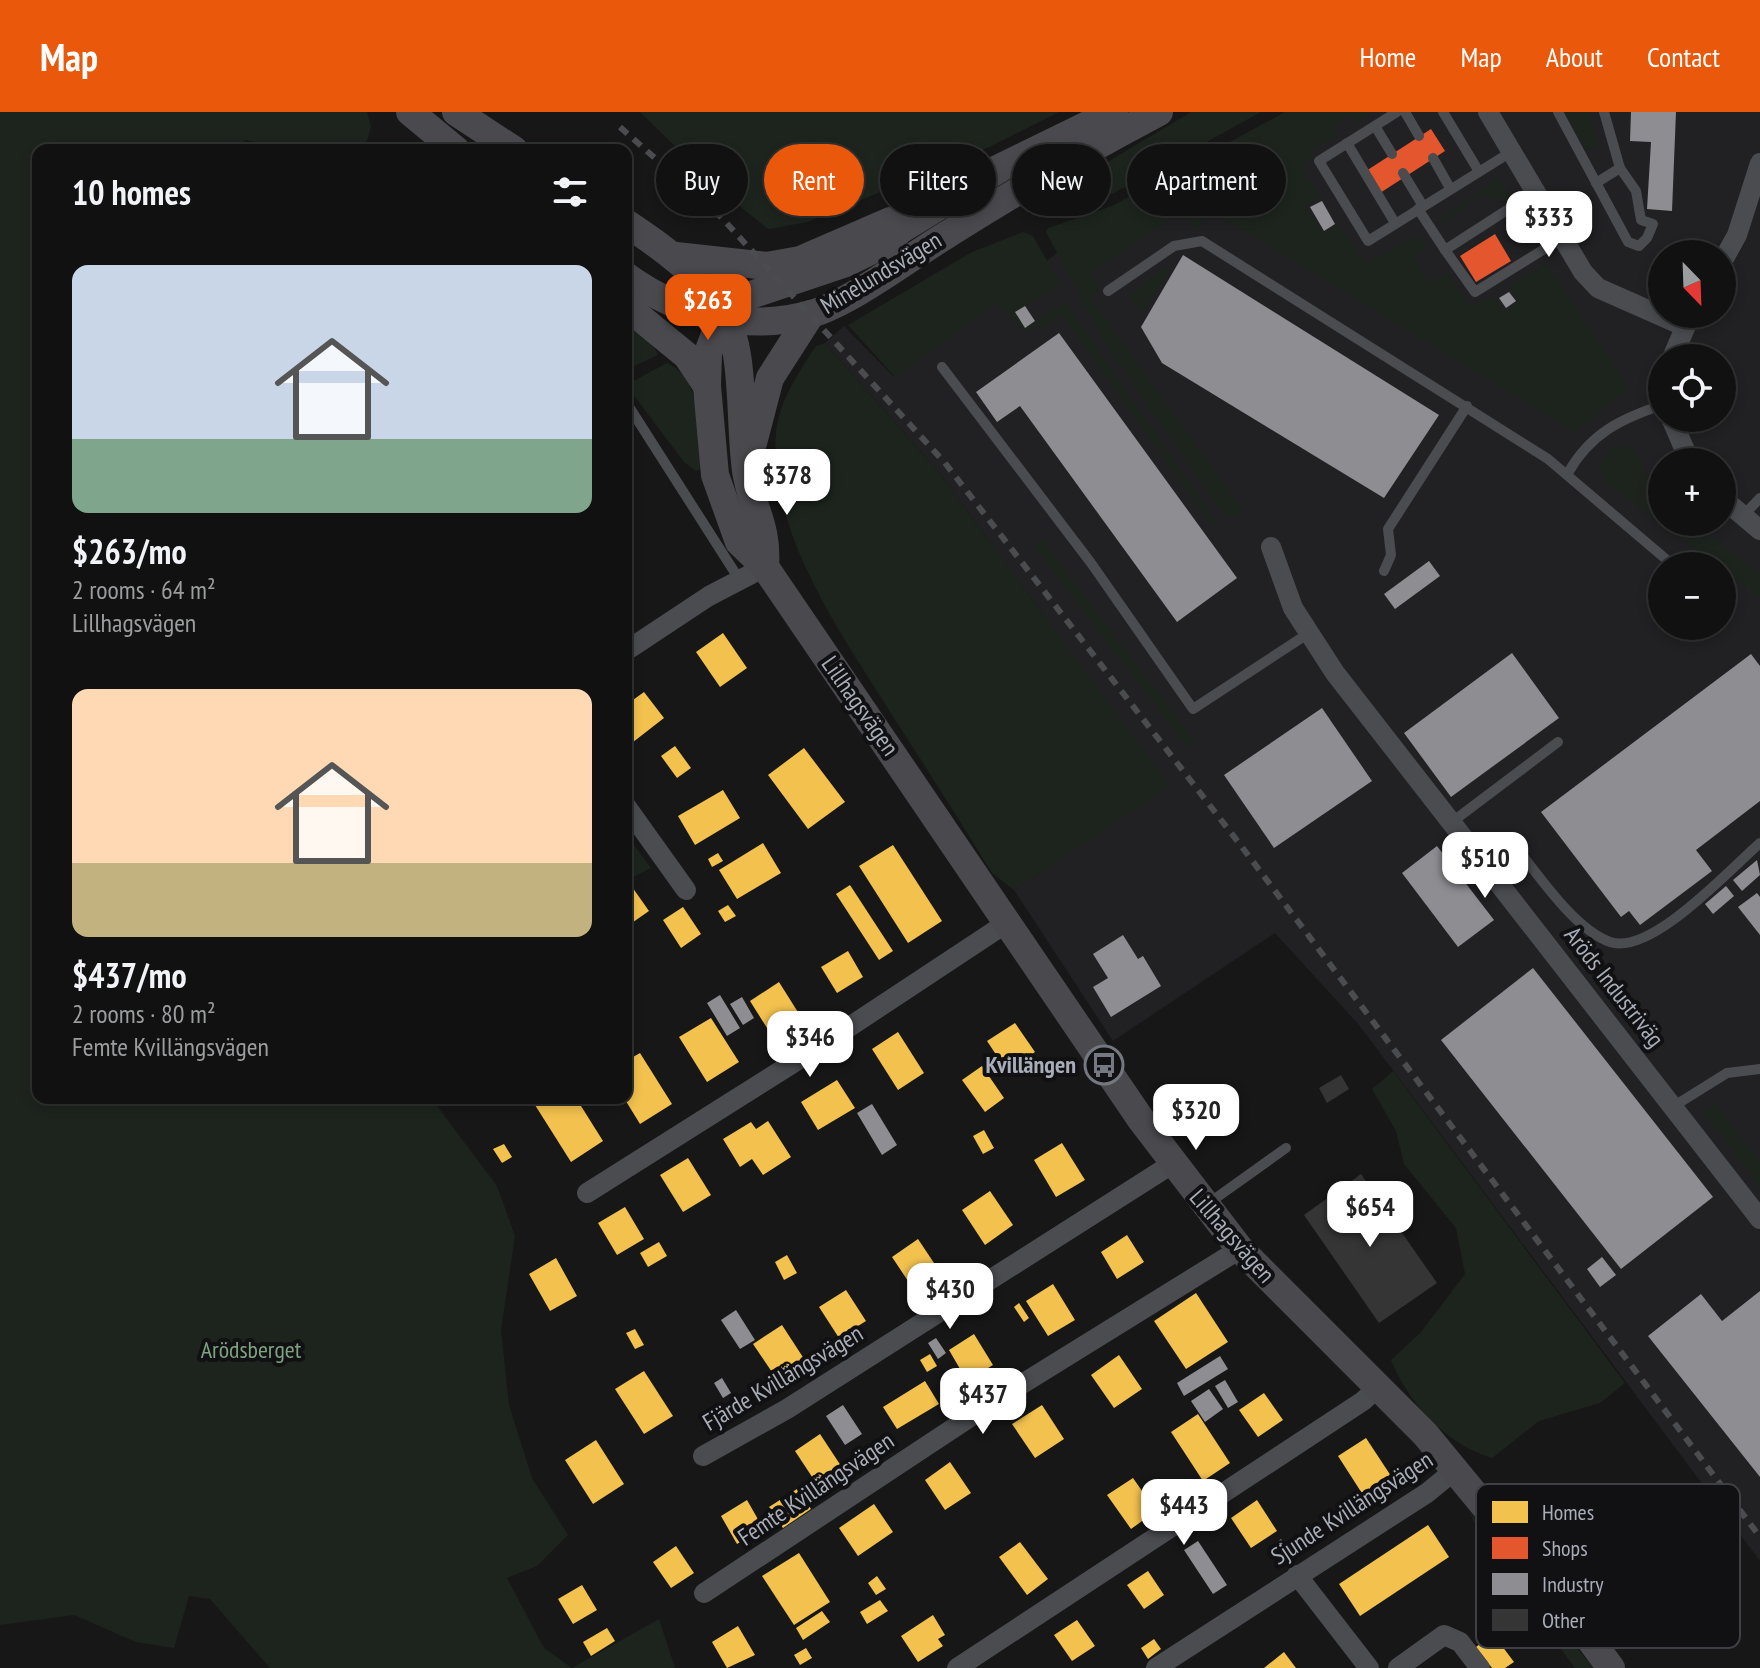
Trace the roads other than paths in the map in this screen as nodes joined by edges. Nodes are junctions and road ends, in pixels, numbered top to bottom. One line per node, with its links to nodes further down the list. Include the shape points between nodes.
1 (410, 112): 14 (street)
2 (456, 112): 15 (street)
3 (1114, 112): 20 (street, Minelundsvägen)
4 (1159, 112): 38 (street, Minelundsvägen)
5 (1397, 112): 11 (lane)
6 (1405, 112): 12 (lane)
7 (1443, 112): 22 (lane)
8 (1488, 112): 16 (street)
9 (1558, 112): 24 (lane)
10 (1604, 112): 21 (lane)
11 (1375, 126): 13 (lane); 17 (lane)
12 (1419, 136)
13 (1347, 143): 28 (lane); 28 (lane, via 1319,161 1368,241)
14 (449, 144)
15 (505, 144)
16 (1511, 152): 22 (lane); 26 (street)
17 (1392, 154)
18 (1433, 158): 25 (lane)
19 (1760, 163): 31 (street)
20 (1004, 166): 33 (street, Minelundsvägen, via 800,260 767,266); 39 (street, Lillhagsvägen, via 887,243 812,277 749,294)
21 (1620, 168): 24 (lane); 24 (lane, via 1636,191 1641,220 1653,224 1639,246 1628,242)
22 (1478, 170): 25 (lane)
23 (1403, 173): 27 (lane)
24 (1596, 183)
25 (1450, 188): 27 (lane)
26 (1535, 192): 30 (street); 32 (lane)
27 (1420, 207): 28 (lane); 32 (lane)
28 (1395, 223)
29 (632, 227): 33 (street)
30 (1562, 238): 32 (lane, via 1475,292); 36 (street, via 1598,288)
31 (1734, 240)
32 (1445, 250)
33 (676, 256): 39 (street, via 708,290)
34 (632, 280): 39 (street, via 691,312)
35 (1108, 291): 42 (lane, via 1174,246 1202,241)
36 (1648, 306)
37 (632, 311): 41 (street, via 687,356)
38 (811, 314): 39 (street, via 768,320); 46 (street, via 770,378)
39 (723, 318): 41 (street, Lillhagsvägen, via 708,353); 46 (street, via 737,352)
40 (942, 367): 56 (lane, via 1091,563 1193,709)
41 (707, 386): 53 (street, Lillhagsvägen, via 715,475 723,501 739,542)
42 (1467, 406): 45 (lane); 54 (lane, via 1388,529 1391,555)
43 (1648, 410): 45 (lane, via 1618,421 1581,451)
44 (632, 411): 55 (lane)
45 (1568, 473): 52 (lane)
46 (747, 474): 53 (street, via 767,538)
47 (1760, 498): 49 (lane)
48 (1736, 510): 49 (street)
49 (1743, 516): 50 (street)
50 (1760, 530)
51 (1271, 547): 56 (street, Aröds Industriväg, via 1293,608)
52 (1658, 552)
53 (765, 567): 55 (street); 64 (street, Lillhagsvägen)
54 (1384, 571)
55 (739, 579): 57 (street)
56 (1309, 633): 60 (street, Aröds Industriväg)
57 (632, 647)
58 (1558, 742): 60 (lane)
59 (632, 814): 63 (street)
60 (1452, 822): 66 (street, Aröds Industriväg)
61 (1511, 841): 62 (lane, via 1576,919 1610,942 1634,943 1656,933)
62 (1760, 843)
63 (686, 890)
64 (1008, 922): 68 (street, Lillhagsvägen); 69 (street)
65 (1760, 1069): 66 (lane, via 1727,1073)
66 (1674, 1106): 71 (street, Aröds Industriväg)
67 (1286, 1148): 70 (lane)
68 (1172, 1164): 70 (street, Lillhagsvägen); 74 (street, Fjärde Kvillängsvägen, via 775,1417)
69 (587, 1193)
70 (1205, 1206): 72 (street, Lillhagsvägen)
71 (1760, 1219)
72 (1240, 1249): 73 (street, Lillhagsvägen); 78 (street, Femte Kvillängsvägen, via 993,1402)
73 (1379, 1386): 75 (street, Lillhagsvägen); 80 (street, via 1241,1484)
74 (703, 1456)
75 (1455, 1470): 76 (street, Lillhagsvägen); 77 (street, Sjunde Kvillängsvägen)
76 (1476, 1497)
77 (1297, 1575): 81 (street, Sjunde Kvillängsvägen); 82 (street)
78 (704, 1593)
79 (1595, 1648): 85 (street, Lillhagsvägen)
80 (957, 1668)
81 (1156, 1668)
82 (1369, 1668)
83 (1398, 1668): 84 (street, via 1444,1635 1460,1642)
84 (1480, 1668)
85 (1611, 1668)

